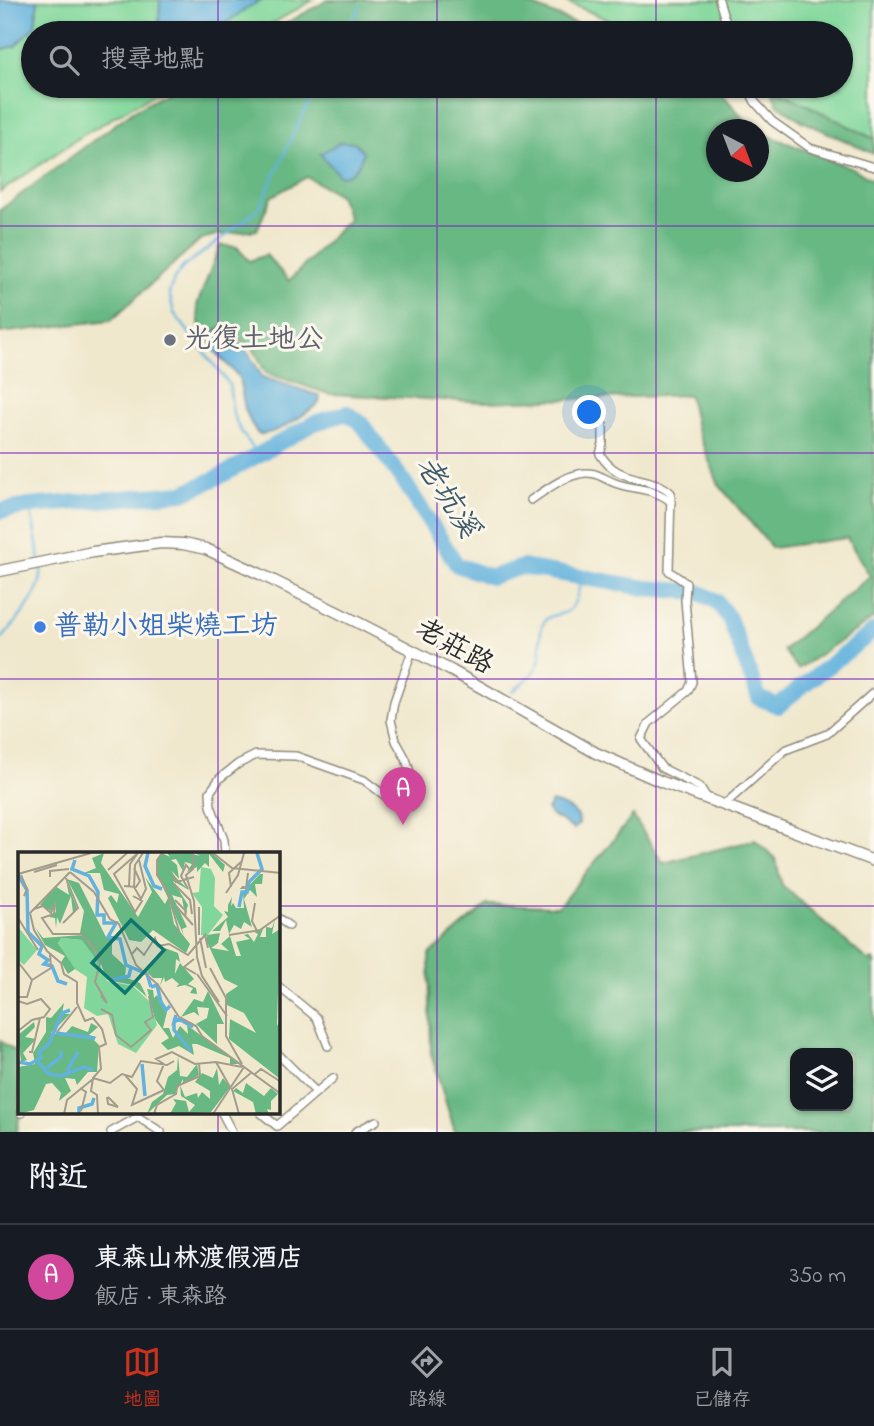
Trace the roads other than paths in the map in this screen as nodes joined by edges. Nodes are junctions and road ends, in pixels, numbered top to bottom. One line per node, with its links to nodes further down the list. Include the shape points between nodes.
1 (719, 0): 2 (street)
2 (725, 21)
3 (753, 98): 4 (street, via 772,121 810,148)
4 (874, 167)
5 (603, 425): 7 (street, via 603,459 627,476 661,485 671,493)
6 (531, 500): 7 (street, via 566,479 593,473)
7 (671, 502): 11 (street, via 669,571 686,583 692,682 688,691 649,723 641,739 662,768 700,788)
8 (0, 571): 9 (street, 老莊路, via 93,552 183,544 260,574)
9 (412, 650): 11 (street, 老莊路, via 596,752); 13 (street, via 391,720 412,779 412,806 388,798 364,780 296,756 256,755 220,778 211,792)
10 (874, 692): 12 (street, via 827,734 785,750)
11 (707, 799): 12 (street, 老莊路)
12 (724, 805): 14 (street, 老莊路)
13 (225, 852)
14 (874, 861)
15 (280, 919): 16 (street)
16 (289, 926)
17 (280, 988): 18 (street, via 317,1018)
18 (328, 1046)
19 (280, 1056): 21 (street)
20 (333, 1078): 21 (street)
21 (316, 1092): 23 (street, via 277,1126)
22 (223, 1114): 27 (street)
23 (262, 1114)
24 (376, 1121): 28 (street)
25 (111, 1132): 26 (street, via 138,1117)
26 (161, 1132)
27 (232, 1132)
28 (355, 1132)

